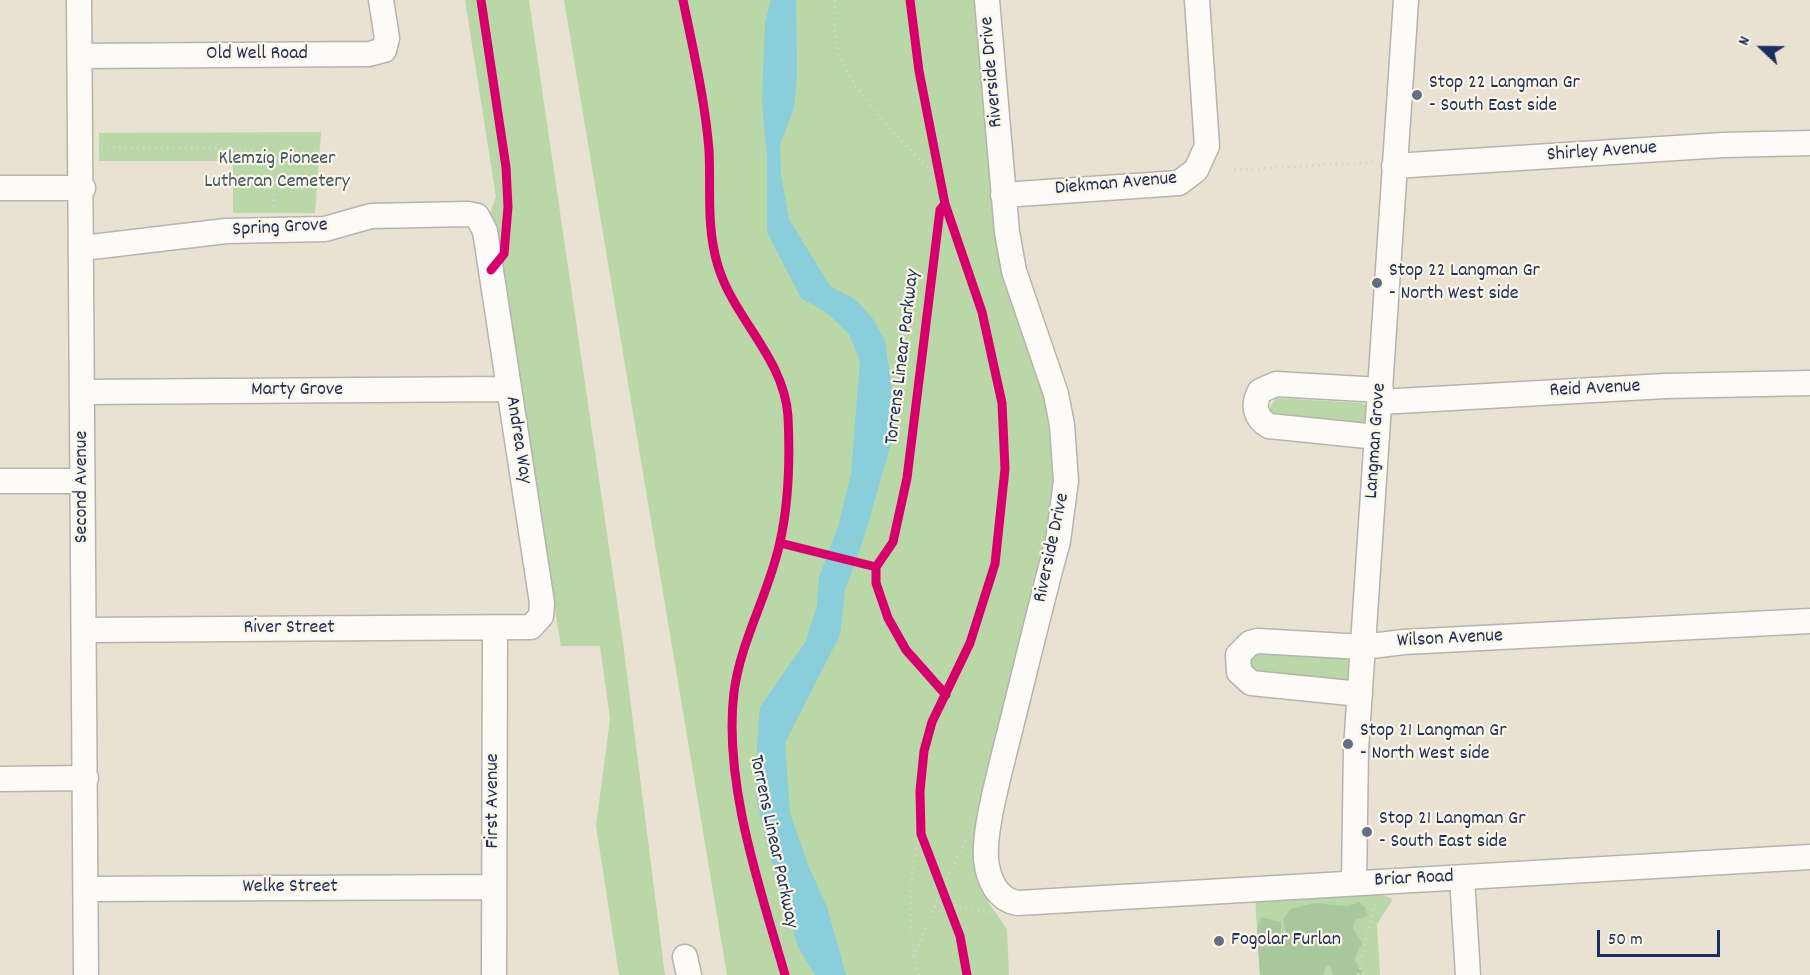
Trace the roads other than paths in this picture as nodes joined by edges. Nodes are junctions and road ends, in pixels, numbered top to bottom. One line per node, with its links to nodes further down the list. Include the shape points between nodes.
1 (80, 0): 6 (street, Second Avenue)
2 (381, 0): 6 (street, Old Well Road, via 387,38 384,50 369,54)
3 (987, 0): 11 (street, Riverside Drive)
4 (1197, 0): 11 (street, Diekman Avenue, via 1207,146 1196,170 1179,183)
5 (1406, 0): 8 (street, Langman Grove)
6 (80, 56): 10 (street, Second Avenue)
7 (1810, 143): 8 (street, Shirley Avenue)
8 (1387, 164): 17 (street, Langman Grove)
9 (0, 188): 10 (street)
10 (83, 188): 13 (street, Second Avenue)
11 (1003, 195): 33 (street, Riverside Drive, via 1014,271 1056,394 1066,452 1058,541 990,822 986,857 989,877)
12 (477, 216): 13 (street, Spring Grove, via 371,216 325,229 226,231); 15 (street, Andrea Way, via 483,224)
13 (83, 248): 16 (street, Second Avenue)
14 (1810, 383): 17 (street, Reid Avenue)
15 (510, 390): 16 (street, Marty Grove); 22 (street, Andrea Way, via 542,603 540,616 531,627)
16 (84, 392): 20 (street, Second Avenue)
17 (1381, 396): 18 (street, Langman Grove); 18 (street, Reid Avenue, via 1276,384 1260,392 1255,404 1257,415 1269,426)
18 (1377, 437): 24 (street, Langman Grove)
19 (0, 481): 20 (street)
20 (82, 481): 23 (street, Second Avenue)
21 (1810, 621): 24 (street, Wilson Avenue)
22 (495, 628): 23 (street, River Street); 31 (street, First Avenue)
23 (84, 630): 26 (street, Second Avenue)
24 (1363, 647): 25 (street, Langman Grove); 25 (street, Wilson Avenue, via 1258,641 1242,649 1237,661 1239,672 1251,683)
25 (1359, 694): 30 (street, Langman Grove)
26 (86, 778): 27 (street); 32 (street, Second Avenue)
27 (0, 779)
28 (1810, 857): 29 (street, Briar Road)
29 (1462, 878): 30 (street, Briar Road); 36 (street)
30 (1354, 883): 33 (street, Briar Road)
31 (494, 887): 32 (street, Welke Street); 35 (street, First Avenue)
32 (86, 889): 34 (street, Second Avenue)
33 (1009, 909)
34 (86, 975)
35 (494, 975)
36 (1468, 975)

